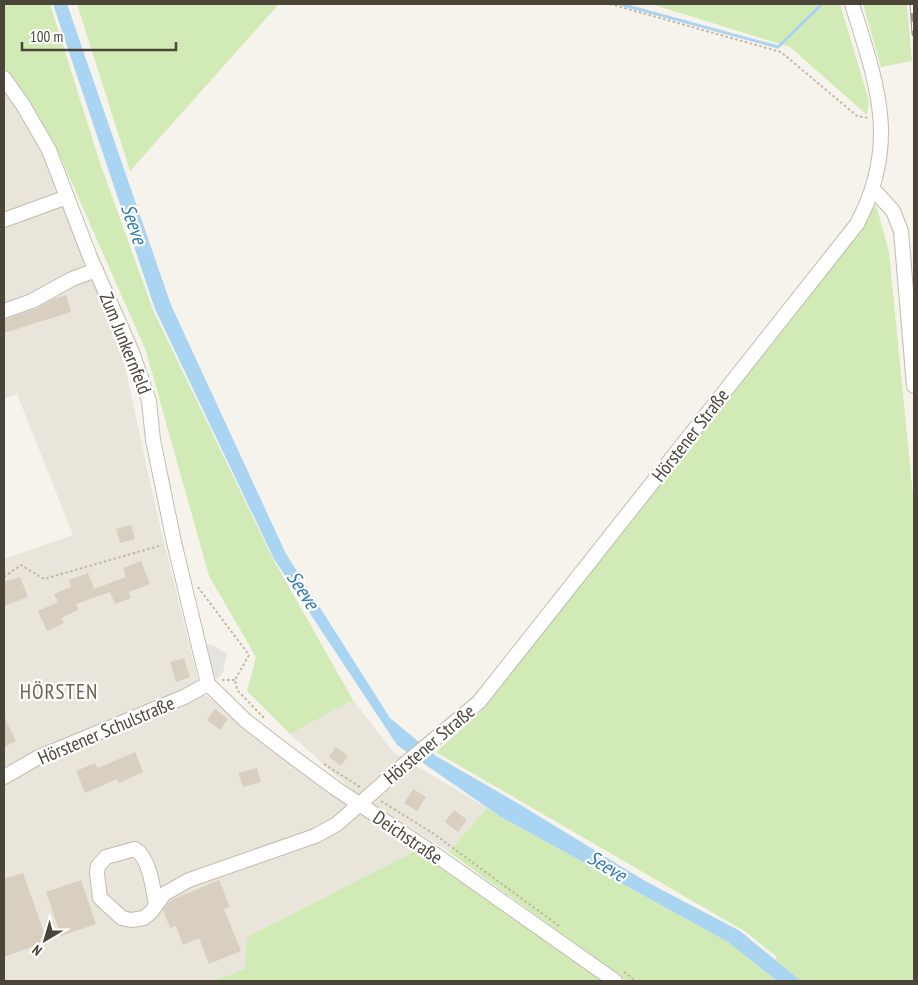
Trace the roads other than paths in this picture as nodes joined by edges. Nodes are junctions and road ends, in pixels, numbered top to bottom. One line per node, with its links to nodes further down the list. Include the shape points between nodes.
1 (852, 4): 3 (street, Hörstener Straße, via 880,105 881,146)
2 (4, 78): 4 (street, Zum Junkernfeld, via 49,150)
3 (873, 189): 8 (street, via 893,211 901,231); 11 (street, Hörstener Straße, via 857,224 479,702 368,790)
4 (67, 197): 5 (street); 6 (street, Zum Junkernfeld)
5 (4, 220)
6 (96, 270): 7 (street); 9 (street, Zum Junkernfeld, via 132,352 149,401 153,440 174,542)
7 (4, 311)
8 (914, 386)
9 (208, 684): 10 (street, Hörstener Schulstraße, via 37,758); 11 (street, Deichstraße, via 246,721)
10 (4, 777)
11 (359, 804): 12 (street, Hörstener Straße, via 337,824 315,836 189,880 164,894); 13 (street, Deichstraße)
12 (156, 905): 12 (street, via 144,918 131,920 122,918 100,898 98,866 106,856 136,849 141,852 149,871)
13 (618, 976)

